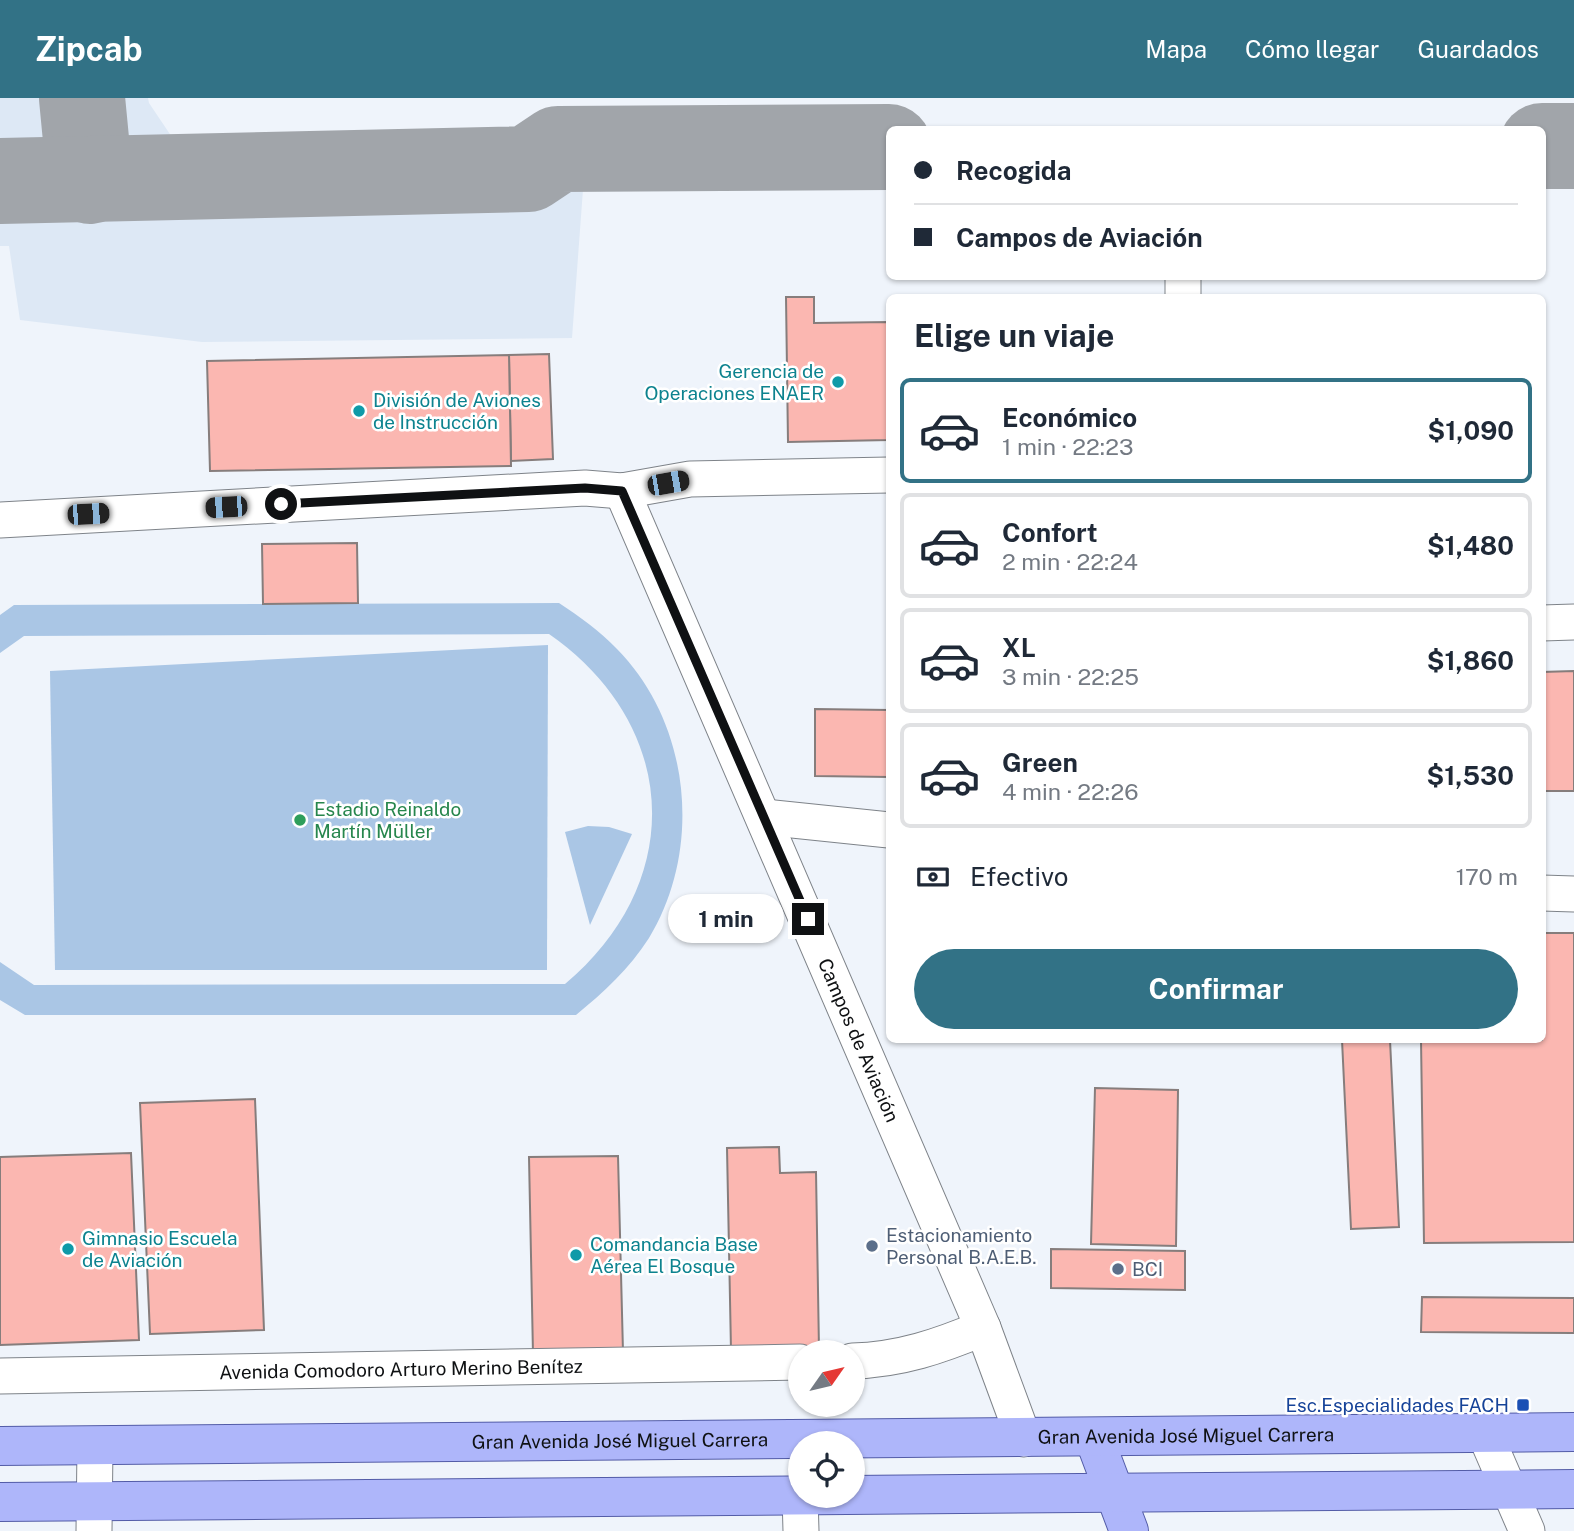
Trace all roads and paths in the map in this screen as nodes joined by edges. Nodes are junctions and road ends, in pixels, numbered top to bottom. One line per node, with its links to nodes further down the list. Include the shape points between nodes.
1 (886, 475): 2 (street, via 690,479)
2 (622, 491): 3 (street, via 585,488); 6 (street, Campos de Aviación)
3 (0, 520)
4 (1574, 622): 5 (street)
5 (1546, 623)
6 (764, 817): 7 (street); 10 (street, Campos de Aviación)
7 (886, 830)
8 (1546, 893): 9 (street)
9 (1574, 894)
10 (984, 1328): 11 (street, via 933,1349); 17 (street, Campos de Aviación)
11 (865, 1361)
12 (788, 1362): 13 (street, Avenida Comodoro Arturo Merino Benítez)
13 (0, 1376)
14 (1574, 1432): 15 (main road, Gran Avenida José Miguel Carrera)
15 (1485, 1434): 16 (main road, Gran Avenida José Miguel Carrera); 23 (street)
16 (1094, 1438): 17 (main road, Gran Avenida José Miguel Carrera); 24 (main road)
17 (1024, 1439): 18 (main road, Gran Avenida José Miguel Carrera)
18 (865, 1442)
19 (788, 1443): 21 (main road, Gran Avenida José Miguel Carrera)
20 (0, 1446): 21 (main road, Gran Avenida José Miguel Carrera)
21 (94, 1446): 29 (street)
22 (1574, 1489): 23 (main road)
23 (1509, 1490): 24 (main road); 32 (street)
24 (1113, 1494): 26 (main road); 31 (main road)
25 (788, 1496): 29 (main road)
26 (865, 1496)
27 (0, 1502): 29 (main road)
28 (800, 1508): 30 (street)
29 (94, 1516)
30 (801, 1531)
31 (1129, 1531)
32 (1527, 1531)

